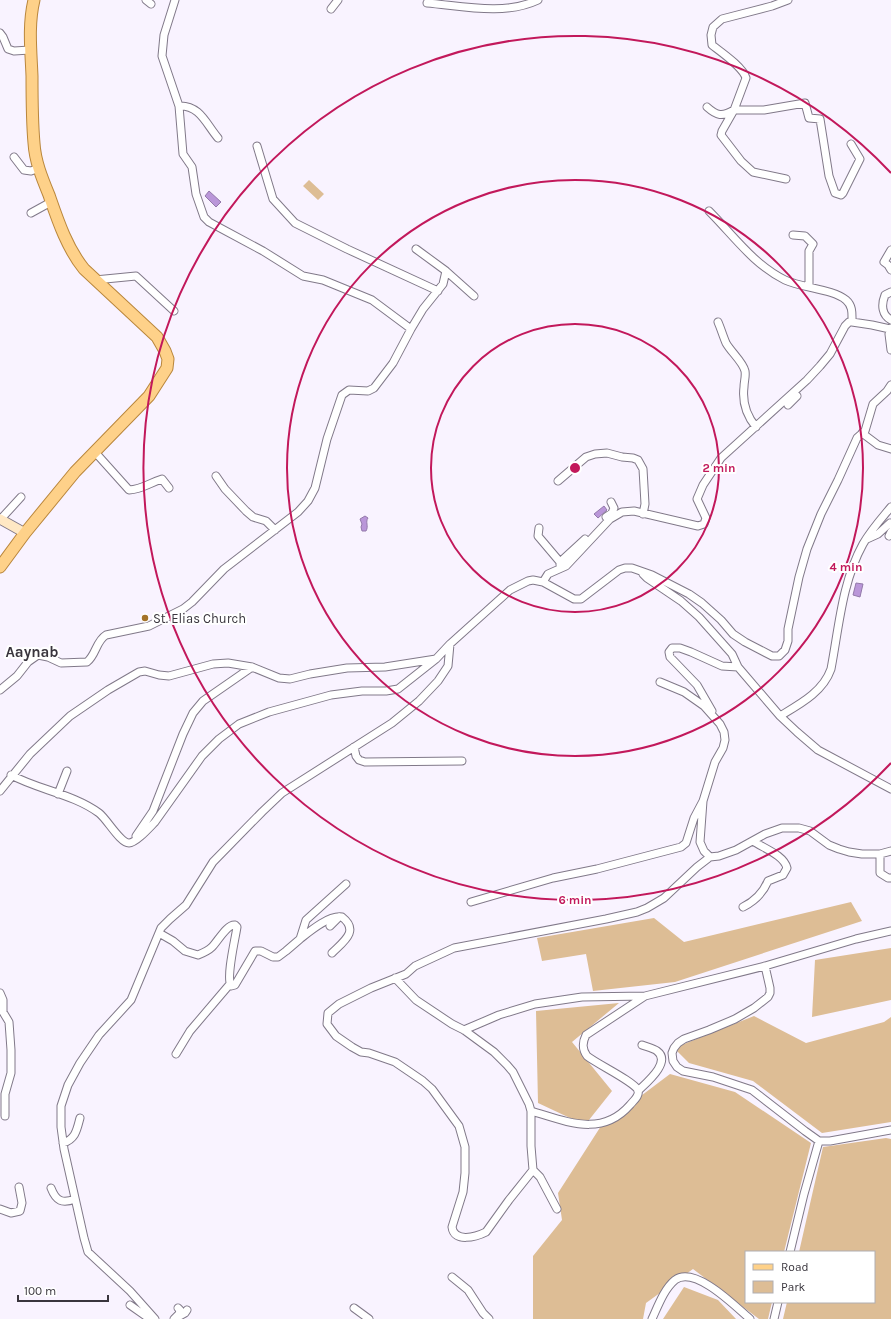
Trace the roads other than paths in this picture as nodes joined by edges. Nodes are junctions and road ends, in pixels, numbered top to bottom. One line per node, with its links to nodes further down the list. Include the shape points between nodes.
1 (34, 0): 9 (main road)
2 (175, 0): 10 (street, via 164,35 162,56)
3 (338, 0): 7 (street)
4 (538, 0): 6 (street, via 516,7 499,8)
5 (788, 0): 12 (street, via 722,19 713,27 712,45 745,74 746,78)
6 (427, 3)
7 (331, 9)
8 (0, 33): 9 (street, via 8,50)
9 (30, 50): 17 (main road, via 34,144)
10 (179, 106): 13 (street, via 186,105 201,113); 36 (street, via 183,154 192,167 196,194 204,217 209,222 303,276 322,280 372,300)
11 (707, 106): 12 (street, via 714,113 722,115)
12 (734, 110): 14 (street, via 764,110 805,103 809,118 820,119 829,176 838,195 843,193 860,159); 18 (street, via 721,135 733,151 753,172)
13 (218, 138)
14 (851, 144)
15 (257, 146): 29 (street, via 273,199 295,223)
16 (14, 157): 17 (street, via 24,170)
17 (39, 168): 19 (main road)
18 (786, 179)
19 (51, 202): 21 (street); 27 (main road, via 77,261)
20 (708, 211): 28 (street, via 761,265 784,279)
21 (32, 213)
22 (793, 235): 28 (street, via 804,236 813,244 809,251)
23 (416, 249): 26 (street)
24 (891, 250): 25 (street, via 884,262)
25 (891, 270)
26 (446, 271): 29 (street, via 443,284); 31 (street)
27 (95, 280): 32 (street, via 136,276); 45 (main road, via 157,337 168,359 167,368 149,396)
28 (808, 287): 35 (street, via 845,299 852,308)
29 (438, 291): 36 (street)
30 (891, 292): 33 (street, via 885,296 882,307 887,318)
31 (474, 296)
32 (174, 311)
33 (891, 320)
34 (718, 322): 42 (street, via 725,341 743,366 746,411)
35 (852, 322): 37 (street); 40 (street, via 845,326 830,354 820,366)
36 (411, 329): 56 (street, via 393,363 374,388 368,391 349,390 342,395 312,495 298,512)
37 (890, 329): 38 (street)
38 (891, 350)
39 (891, 385): 43 (street, via 873,404 868,424)
40 (792, 394): 41 (street, via 797,396); 42 (street)
41 (788, 405)
42 (756, 427): 52 (street, via 721,458 703,485 697,499 706,518 704,524 698,526)
43 (862, 434): 44 (street, via 878,445); 61 (street, via 857,438 811,539 797,587 788,641 779,656 772,656 733,634 721,620 689,594)
44 (891, 449)
45 (94, 451): 48 (street, via 129,490 142,488 162,479); 57 (main road)
46 (216, 476): 56 (street, via 246,511 253,517 266,521)
47 (558, 480): 52 (street, via 586,457 595,454 607,453 633,458 638,460 644,469)
48 (169, 488)
49 (21, 497): 53 (street)
50 (611, 502): 59 (street, via 614,508 612,512)
51 (891, 507): 58 (street)
52 (644, 514): 59 (street, via 628,511 617,514 566,566)
53 (0, 519): 57 (street)
54 (891, 525): 58 (street, via 890,523 878,534)
55 (539, 528): 59 (street, via 538,536)
56 (275, 530): 68 (street, via 220,572 183,609 149,626 106,635 100,640 87,662 60,663 38,655)
57 (25, 533): 60 (main road)
58 (867, 539): 69 (street, via 847,584 829,677 820,688)
59 (559, 565): 62 (street)
60 (0, 567)
61 (641, 572): 62 (street, via 632,568 619,570 581,599 574,599); 66 (street, via 699,617 732,654)
62 (543, 582): 63 (street, via 528,581 510,590)
63 (450, 644): 64 (street); 71 (street, via 448,666 430,690 410,709)
64 (436, 659): 65 (street, via 385,667 348,668 290,679 279,678); 80 (street, via 398,689 331,695 269,712 239,724 202,756 155,822)
65 (252, 666): 74 (street, via 213,664 169,676 139,672 70,716 30,754); 80 (street, via 203,701 193,713 153,811)
66 (738, 667): 69 (street); 70 (street, via 722,666 680,648 672,648 669,652 673,661 697,685)
67 (660, 682): 70 (street, via 694,698)
68 (0, 690)
69 (780, 716): 75 (street, via 818,750)
70 (720, 724): 78 (street, via 725,740)
71 (354, 747): 72 (street, via 356,756 365,762); 91 (street, via 282,793 262,812 213,862 186,905 163,925)
72 (462, 761)
73 (67, 771): 77 (street)
74 (12, 776): 76 (street); 77 (street)
75 (891, 789)
76 (0, 791)
77 (58, 794): 80 (street, via 90,807 108,822 122,840)
78 (703, 801): 83 (street, via 700,842); 86 (street, via 686,843 681,847 553,878)
79 (753, 841): 82 (street, via 782,828 799,828 810,831 839,849 862,854); 83 (street, via 736,850); 87 (street, via 781,858 787,868 783,875 768,881 753,901)
80 (131, 843)
81 (891, 851): 82 (street)
82 (880, 854): 84 (street, via 880,873)
83 (710, 857): 95 (street, via 664,898 647,908 606,919 454,948 414,966 406,974)
84 (891, 878)
85 (346, 884): 92 (street, via 306,920)
86 (471, 902)
87 (743, 907)
88 (339, 917): 89 (street); 92 (street, via 314,928); 93 (street, via 348,923 350,932 348,938)
89 (330, 926)
90 (891, 931): 94 (street)
91 (159, 933): 96 (street, via 185,951 198,955 209,950 228,927 235,925 237,927); 108 (street, via 131,1000 96,1040 68,1086 60,1114)
92 (300, 939): 96 (street, via 278,957 255,951 235,985)
93 (332, 953)
94 (765, 966): 98 (street); 107 (street, via 770,988 768,997 735,1019 678,1042 672,1054 673,1061 683,1071 713,1077 752,1090)
95 (395, 978): 99 (street, via 416,1000); 109 (street, via 334,1007 328,1013 327,1024 336,1036 352,1047 395,1062 423,1081 432,1089 459,1126 466,1147 466,1159 463,1192 452,1227 455,1235 465,1237 486,1232)
96 (230, 984): 101 (street, via 190,1031)
97 (0, 993): 104 (street, via 3,1012 9,1022 11,1050)
98 (645, 996): 99 (street, via 582,997 544,1002 499,1015); 102 (street, via 586,1035 582,1046 587,1056 631,1083)
99 (464, 1030): 103 (street, via 508,1065)
100 (642, 1045): 102 (street, via 656,1050 662,1059 658,1069)
101 (176, 1054)
102 (638, 1091): 103 (street, via 637,1097 627,1108 612,1120 603,1123 576,1124)
103 (531, 1111): 109 (street)
104 (5, 1116)
105 (80, 1118): 108 (street, via 75,1134)
106 (891, 1130): 107 (street, via 830,1141)
107 (819, 1140): 115 (street)
108 (63, 1143): 112 (street)
109 (534, 1170): 114 (street)
110 (19, 1187): 113 (street, via 22,1203 20,1211 11,1213)
111 (51, 1188): 112 (street, via 59,1200 67,1202)
112 (75, 1199): 124 (street, via 88,1252)
113 (0, 1209)
114 (557, 1209)
115 (790, 1251)
116 (452, 1277): 126 (street, via 468,1290)
117 (778, 1303): 129 (street)
118 (130, 1305): 123 (street)
119 (178, 1308): 122 (street, via 180,1310)
120 (354, 1308): 125 (street)
121 (187, 1310): 122 (street)
122 (175, 1318)
123 (150, 1319)
124 (155, 1319)
125 (369, 1319)
126 (489, 1319)
127 (652, 1319): 128 (street, via 670,1285 684,1276 694,1278 716,1290)
128 (750, 1319)
129 (774, 1319)

